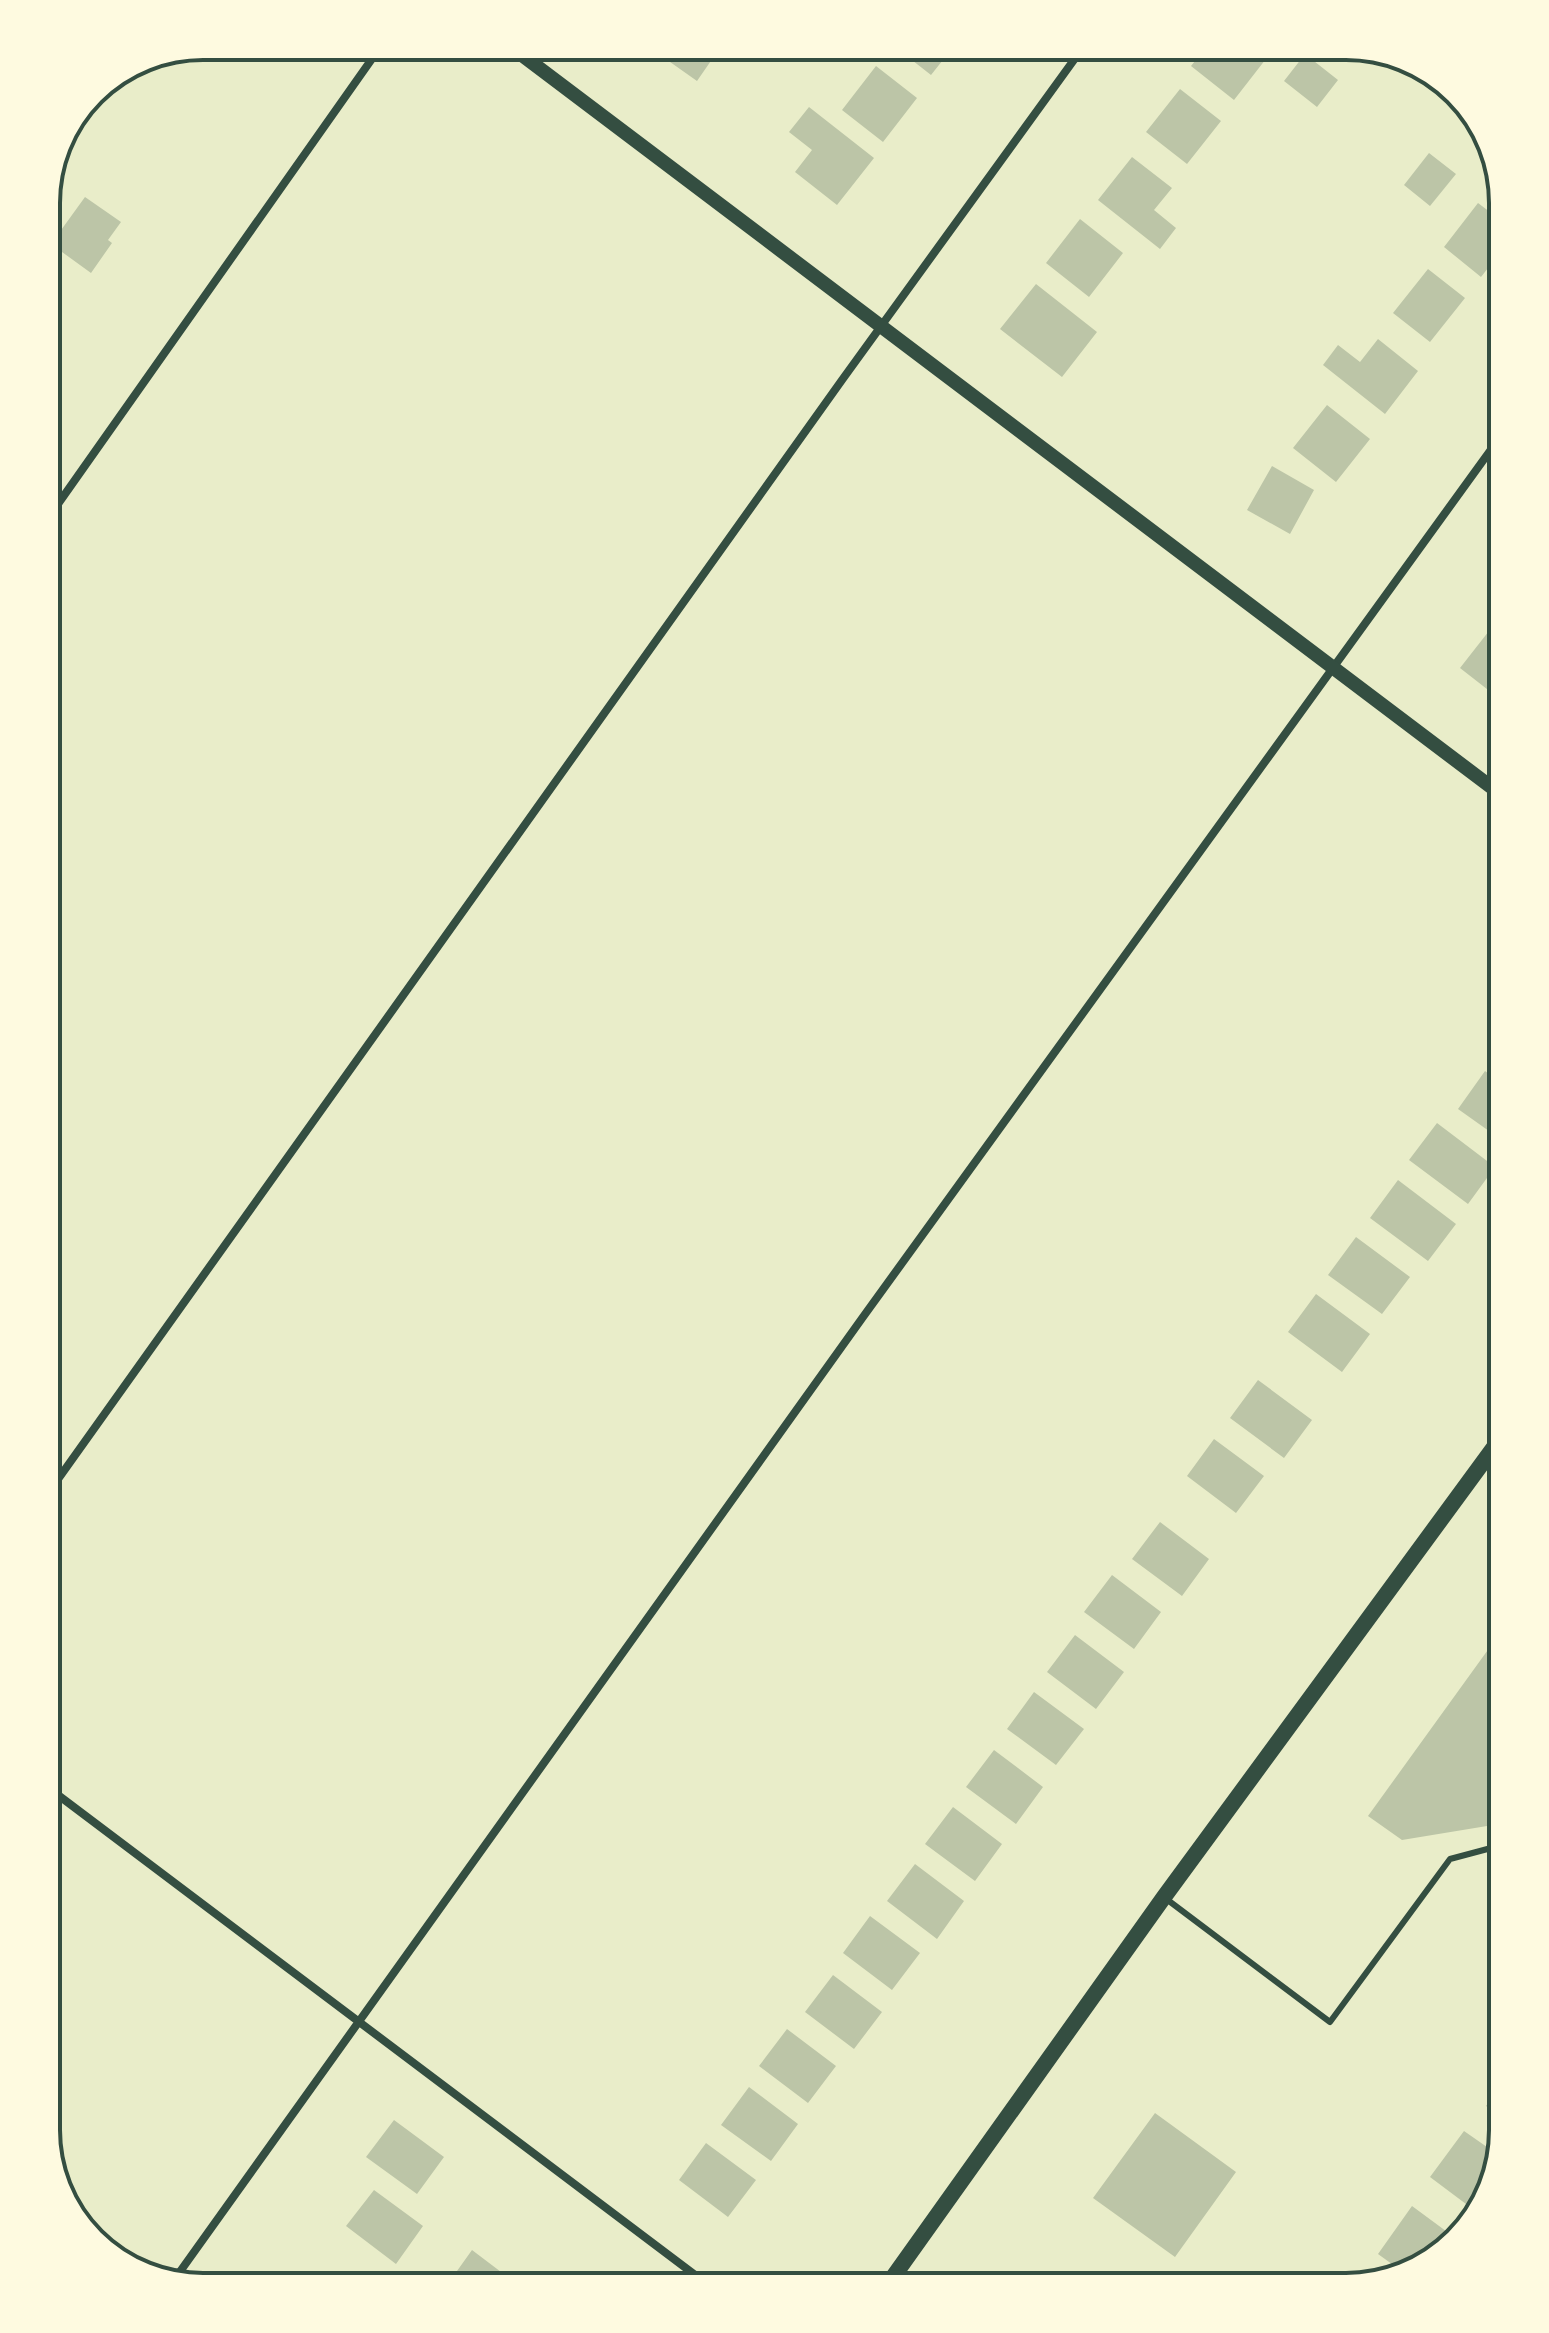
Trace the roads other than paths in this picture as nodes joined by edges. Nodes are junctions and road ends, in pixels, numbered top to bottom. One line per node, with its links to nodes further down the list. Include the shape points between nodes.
1 (371, 60): 6 (street)
2 (529, 60): 4 (street)
3 (1074, 60): 4 (street)
4 (881, 326): 7 (street); 10 (street)
5 (1489, 452): 7 (street)
6 (60, 501)
7 (1332, 668): 8 (street); 14 (street)
8 (1489, 786)
9 (1489, 1454): 13 (main road)
10 (60, 1476)
11 (60, 1797): 14 (street)
12 (1489, 1849): 13 (lane, via 1450,1859 1330,2022)
13 (1164, 1897): 17 (main road)
14 (360, 2022): 15 (street); 16 (street)
15 (181, 2271)
16 (692, 2273)
17 (896, 2273)

